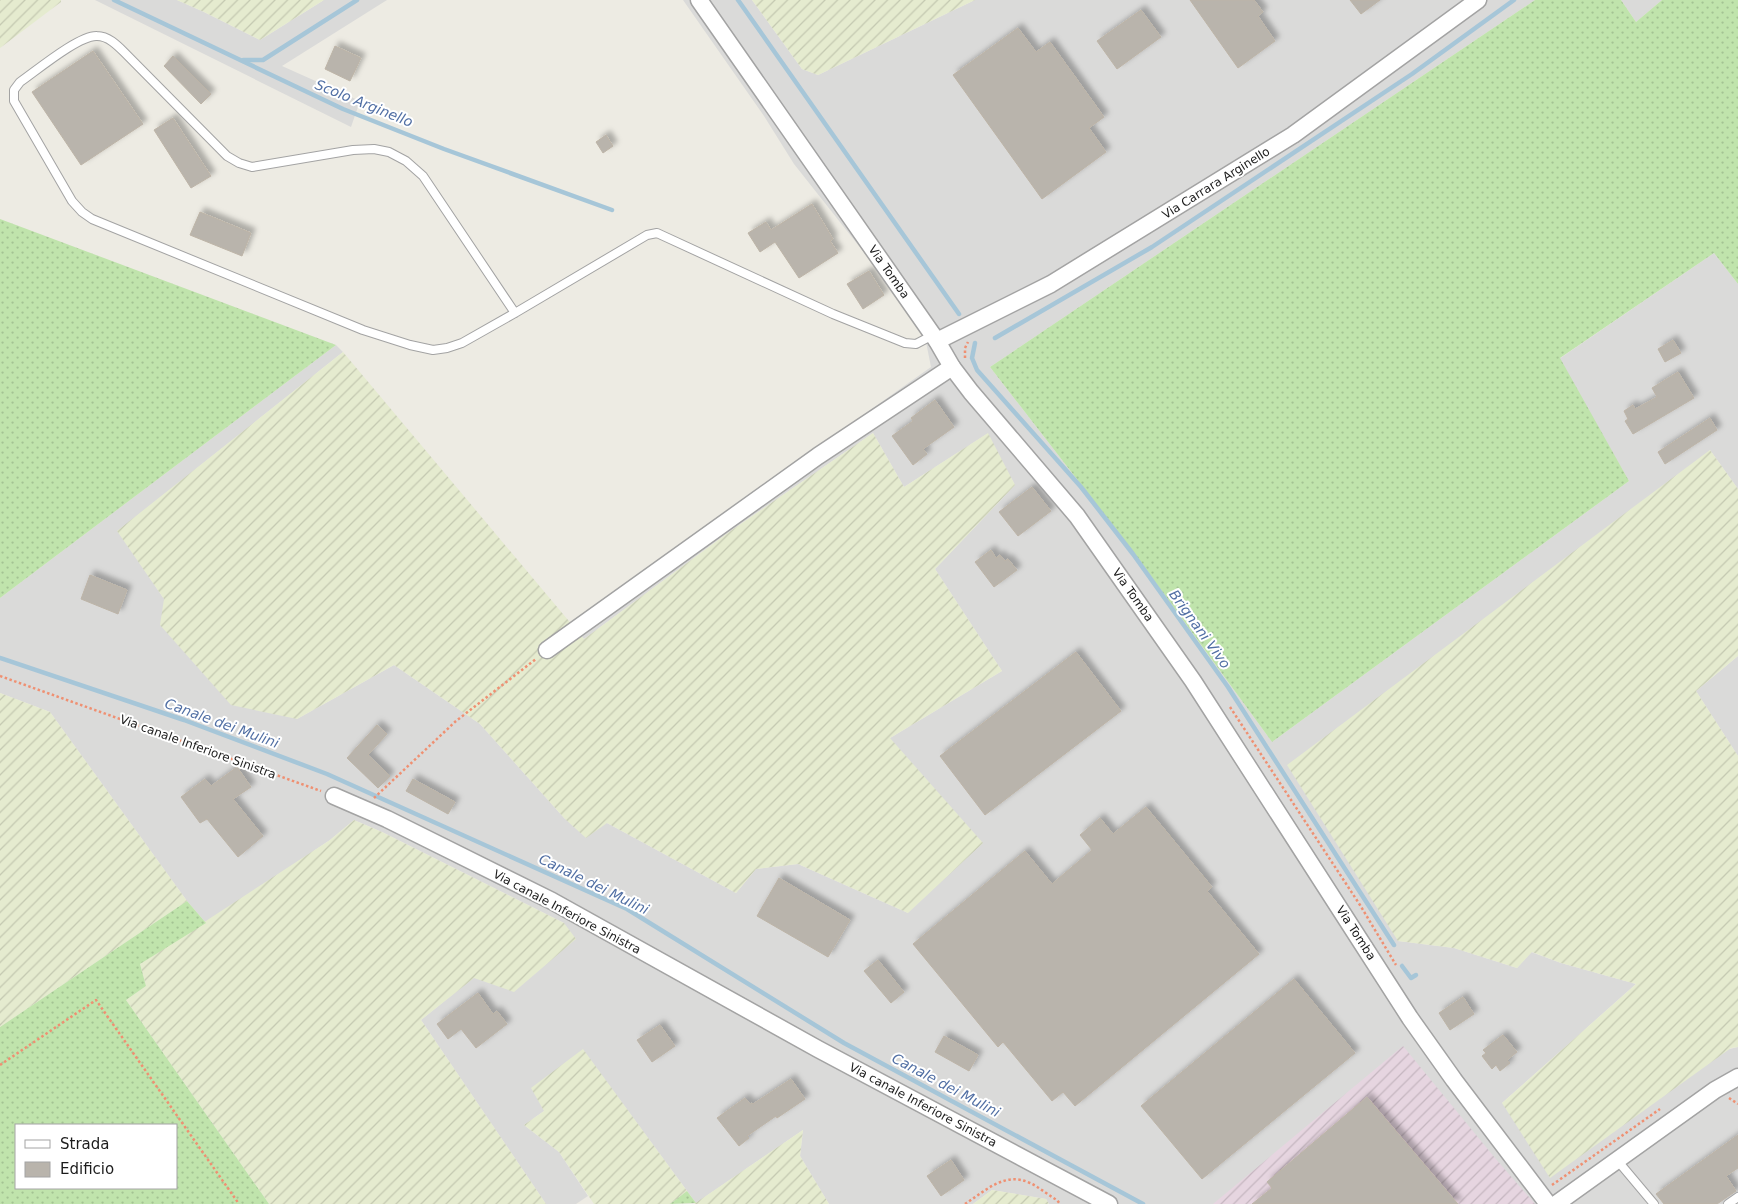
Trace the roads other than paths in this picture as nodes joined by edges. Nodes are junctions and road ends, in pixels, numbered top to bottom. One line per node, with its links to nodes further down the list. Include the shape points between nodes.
1 (699, 0): 4 (street, Via Tomba)
2 (1478, 0): 4 (street, Via Carrara Arginello, via 1294,136 1051,284 976,322)
3 (515, 313): 3 (lane, via 448,348 433,350 410,345 362,330 92,220 72,201 14,101 14,90 20,82 83,39 98,36 111,40 227,156 239,163 252,167 353,150 389,152 406,160 423,176); 4 (lane, via 647,234 657,233 833,314 905,342 916,344)
4 (935, 338): 5 (street, Via Tomba)
5 (959, 363): 6 (street, via 818,456); 12 (street, Via Tomba, via 971,392 1077,516 1199,689 1410,1018)
6 (547, 650)
7 (334, 796): 11 (street, Via canale Inferiore Sinistra, via 552,901)
8 (1738, 1077): 9 (street, via 1726,1082)
9 (1617, 1160): 13 (street); 14 (lane)
10 (1738, 1197): 15 (lane)
11 (1109, 1204)
12 (1548, 1204)
13 (1556, 1204)
14 (1654, 1204)
15 (1728, 1204)

